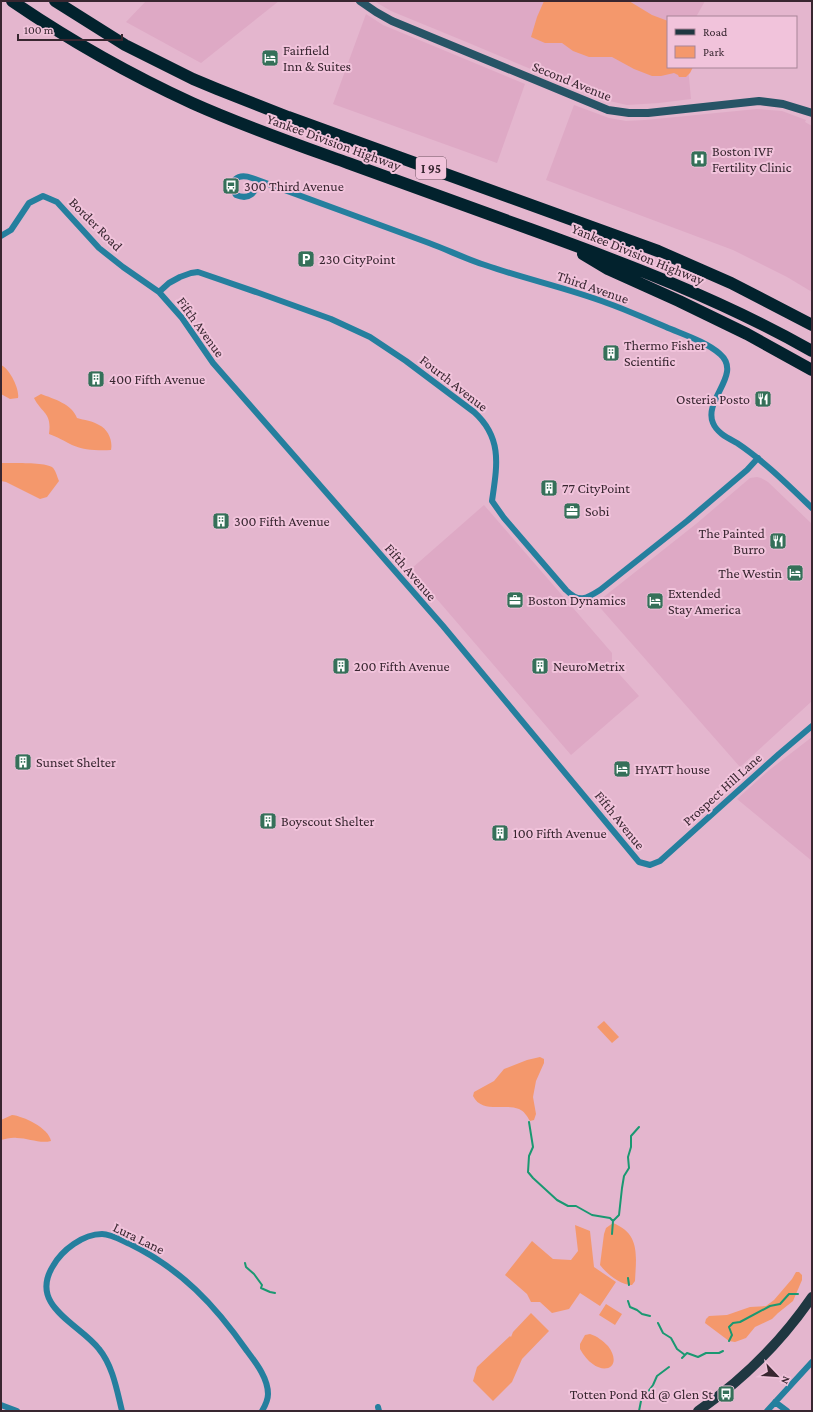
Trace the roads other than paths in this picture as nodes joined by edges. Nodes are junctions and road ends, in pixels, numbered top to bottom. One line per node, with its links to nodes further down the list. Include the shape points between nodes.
1 (12, 1): 7 (highway, Yankee Division Highway / I 95, via 89,50 193,103 258,130)
2 (55, 1): 9 (highway, Yankee Division Highway / I 95, via 125,44 193,79 658,251 731,283)
3 (360, 1): 4 (street, Second Avenue, via 392,21 608,110 648,113 760,101 783,104)
4 (812, 113)
5 (260, 181): 5 (street, Third Avenue, via 252,195 236,195 233,190 237,177 246,176); 12 (street, Third Avenue, via 475,262 606,302 710,346 723,357 727,368 712,410 712,423 721,434)
6 (1, 236): 8 (street, Border Road, via 11,230 29,203 43,196 57,202 98,248)
7 (560, 240): 10 (highway, Yankee Division Highway / I 95, via 625,263 696,293); 11 (highway, via 608,269 747,334)
8 (159, 292): 12 (street, Fourth Avenue, via 180,277 201,273 349,326 366,334 406,361 474,412 490,430 497,462 492,501 566,590 576,598 587,598 600,590 687,521); 15 (street, Fifth Avenue, via 182,318 213,363 443,626 634,858)
9 (812, 325)
10 (812, 351)
11 (812, 370)
12 (758, 458): 13 (street, Third Avenue)
13 (812, 508)
14 (812, 726): 15 (street, Prospect Hill Lane, via 664,858)
15 (646, 865)
16 (810, 1303): 23 (main road, via 757,1363)
17 (812, 1362): 18 (street)
18 (775, 1402): 24 (street); 25 (street)
19 (1, 1405): 20 (street)
20 (17, 1411)
21 (122, 1411): 22 (street, Lura Lane, via 111,1370 100,1349 59,1314 48,1296 46,1283 53,1265 63,1253 79,1241 93,1235 115,1237 145,1252 165,1263 193,1286 233,1331 263,1375 268,1393)
22 (262, 1411)
23 (698, 1411)
24 (767, 1411)
25 (787, 1411)

